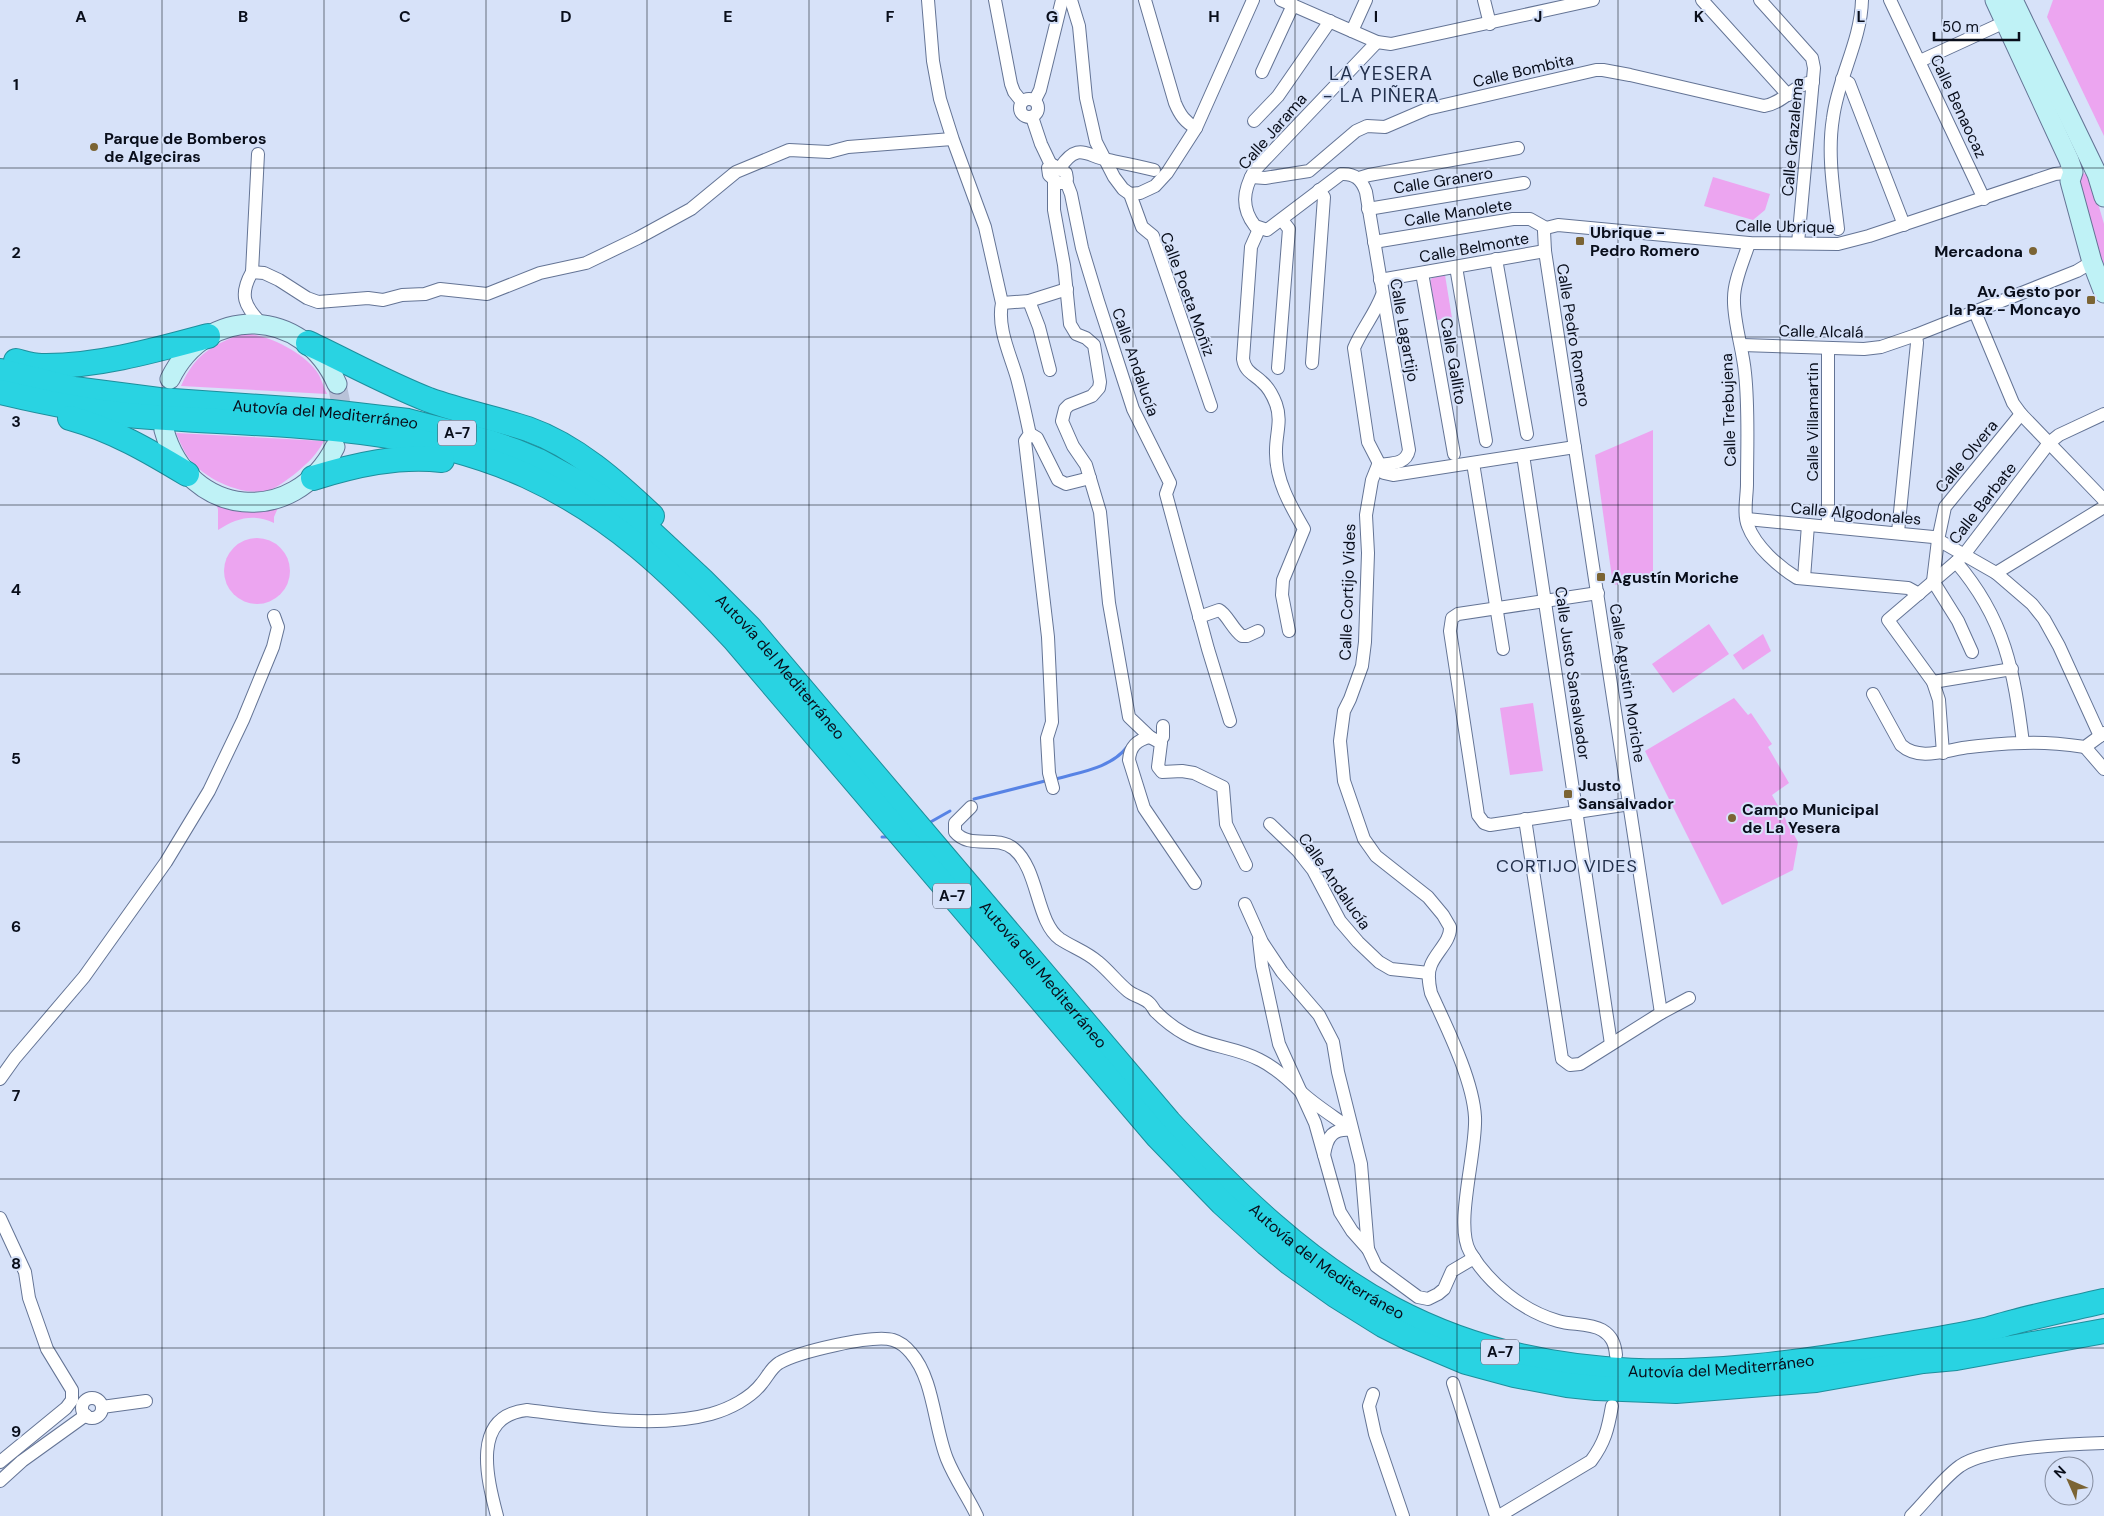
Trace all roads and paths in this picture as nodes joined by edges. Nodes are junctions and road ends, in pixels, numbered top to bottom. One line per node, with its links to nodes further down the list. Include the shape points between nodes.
1 (928, 0): 32 (street, via 940,99)
2 (995, 0): 28 (street, via 1014,92)
3 (1062, 0): 27 (street)
4 (1071, 0): 35 (street, Calle Poeta Moñiz, via 1079,26 1086,98 1096,142)
5 (1145, 0): 31 (street, via 1175,103 1187,123)
6 (1253, 0): 31 (street)
7 (1366, 0): 20 (street)
8 (1484, 0): 19 (street)
9 (1589, 0): 19 (street)
10 (1702, 0): 26 (street)
11 (1760, 0): 25 (street, Calle Grazalema, via 1812,58)
12 (1862, 0): 24 (street)
13 (1890, 0): 22 (street, Calle Benaocaz)
14 (1995, 0): 18 (main road)
15 (2013, 0): 39 (main road)
16 (1284, 1): 17 (street); 23 (street)
17 (1330, 21): 20 (street); 30 (street, via 1278,96)
18 (2005, 22): 22 (street); 38 (main road)
19 (1490, 24): 21 (street, via 1391,44)
20 (1352, 31): 21 (street)
21 (1377, 42): 40 (street, Calle Jarama, via 1268,155)
22 (1920, 61): 47 (street, Calle Benaocaz)
23 (1262, 72)
24 (1842, 79): 50 (street, via 1850,83); 53 (street, via 1832,119 1831,156)
25 (1813, 82): 26 (street, Calle Bombita, via 1802,84); 56 (street, Calle Grazalema)
26 (1788, 95): 40 (street, Calle Bombita, via 1773,105 1764,106 1596,70 1427,109 1385,127 1367,126 1308,171)
27 (1035, 100): 28 (street, via 1028,98); 29 (street, via 1039,107)
28 (1022, 102): 29 (street, via 1021,112)
29 (1032, 116): 36 (street, via 1041,144)
30 (1254, 120)
31 (1196, 128): 45 (street, via 1155,186)
32 (952, 139): 61 (street, via 848,146 829,152 789,150 736,172 691,209 586,263 540,273 487,294 440,289 383,300 359,298 318,302 264,273); 68 (street, via 985,227)
33 (1518, 148): 41 (street)
34 (258, 154): 61 (street)
35 (1105, 160): 36 (street, via 1088,152 1079,152); 37 (street); 45 (street, Calle Poeta Moñiz, via 1123,189)
36 (1055, 167): 42 (street, via 1048,173)
37 (1154, 170)
38 (2073, 172): 39 (main road, via 2086,166); 47 (street, Calle Ubrique, via 2055,174); 59 (main road, via 2071,185)
39 (2097, 174): 46 (main road)
40 (1251, 177): 52 (street, Calle Jarama, via 1244,194 1244,206)
41 (1359, 178): 44 (street, via 1341,174); 48 (street, Calle Lagartijo, via 1366,192)
42 (1060, 180): 64 (street, via 1054,210); 120 (street, Calle Andalucía, via 1071,194 1082,248 1133,409 1170,483 1166,494)
43 (1524, 183): 48 (street, Calle Granero)
44 (1319, 190): 49 (street); 77 (street, via 1324,197)
45 (1130, 194): 85 (street, Calle Poeta Moñiz, via 1142,227 1152,236)
46 (2104, 197)
47 (1984, 198): 50 (street, Calle Ubrique)
48 (1368, 209): 54 (street, Calle Lagartijo)
49 (1282, 220): 52 (street, via 1270,229); 78 (street, via 1289,229)
50 (1904, 225): 56 (street, Calle Ubrique, via 1838,244)
51 (1546, 228): 54 (street, Calle Manolete, via 1530,220 1512,219); 55 (street, Calle Ubrique, via 1558,225); 57 (street, Calle Pedro Romero)
52 (1258, 229): 122 (street, via 1251,247 1243,359 1246,370 1262,381 1276,404 1280,419 1276,450 1281,482 1304,529 1282,580)
53 (1838, 229)
54 (1374, 242): 63 (street, Calle Lagartijo)
55 (1749, 243): 56 (street, Calle Ubrique); 74 (street, Calle Trebujena, via 1734,295 1734,311)
56 (1798, 243)
57 (1545, 251): 58 (street, Calle Belmonte); 94 (street, Calle Pedro Romero)
58 (1496, 260): 60 (street, Calle Belmonte); 89 (street)
59 (2098, 266): 65 (main road); 69 (street, Calle Alcalá, via 2076,271)
60 (1456, 267): 62 (street, Calle Belmonte); 91 (street)
61 (252, 272): 70 (street, via 245,285 244,296 252,314)
62 (1422, 273): 63 (street, Calle Belmonte); 95 (street, Calle Gallito)
63 (1380, 280): 66 (street, Calle Lagartijo)
64 (1067, 289): 67 (street); 101 (street, via 1070,324 1076,334 1094,345 1100,382 1092,396 1065,409 1062,421)
65 (2104, 294)
66 (1382, 295): 98 (street, via 1354,348 1368,442); 98 (street, Calle Lagartijo, via 1409,450 1402,462)
67 (1029, 301): 68 (street); 80 (street)
68 (1002, 303): 90 (street, via 1003,332)
69 (1975, 312): 71 (street, Calle Alcalá); 86 (street, via 2013,403)
70 (262, 324): 72 (main road, via 236,325); 73 (main road, via 286,330)
71 (1916, 335): 75 (street, Calle Alcalá, via 1881,347); 107 (street)
72 (208, 336): 76 (highway, via 80,364 40,366); 81 (main road, via 191,348)
73 (308, 343): 82 (main road, via 326,362); 113 (highway, via 427,399 529,430 565,446 616,483 674,538 696,565)
74 (1742, 345): 75 (street, Calle Alcalá); 104 (street, Calle Trebujena, via 1748,413)
75 (1828, 348): 106 (street, Calle Villamartin)
76 (0, 358)
77 (1312, 363)
78 (1278, 368)
79 (0, 370): 113 (highway, Autovía del Mediterráneo / A-7, via 74,389 159,400 380,417 438,427 489,442 546,465 581,484 643,525)
80 (1050, 370)
81 (170, 380)
82 (337, 384)
83 (0, 392): 108 (highway, Autovía del Mediterráneo / A-7, via 80,409 365,433 449,449 535,480 590,511)
84 (0, 396): 99 (highway, via 9,404 76,420 122,436)
85 (1212, 406)
86 (2021, 414): 92 (street); 109 (street, Calle Olvera, via 1946,507)
87 (2104, 414): 92 (street, Calle Barbate)
88 (164, 430): 99 (main road, via 172,454)
89 (1527, 434)
90 (1030, 436): 101 (street, via 1037,438 1058,480 1066,484); 137 (street, via 1025,442 1048,637 1052,722 1047,738)
91 (1486, 441)
92 (2049, 443): 102 (street); 110 (street, Calle Barbate)
93 (335, 447): 100 (main road)
94 (1575, 447): 96 (street); 115 (street, Calle Agustin Moriche)
95 (1454, 454)
96 (1522, 455): 97 (street); 117 (street, Calle Justo Sansalvador)
97 (1474, 463): 98 (street, via 1389,475); 118 (street)
98 (1378, 465): 147 (street, Calle Cortijo Vides, via 1366,515 1368,552 1362,666 1344,711 1340,741 1344,781 1364,839 1376,856 1428,897 1450,927 1449,935 1430,966)
99 (187, 474): 100 (main road, via 218,496 249,502 281,498)
100 (313, 478): 108 (highway, via 342,469 400,459 443,460 468,465 514,482 606,531)
101 (1090, 478): 132 (street, via 1100,512 1110,612 1128,717)
102 (2104, 500)
103 (2104, 507): 111 (street)
104 (1747, 519): 105 (street, Calle Algodonales); 112 (street, via 1756,541 1770,556 1784,570 1797,578)
105 (1808, 525): 106 (street, Calle Algodonales); 112 (street)
106 (1828, 526): 107 (street, Calle Algodonales)
107 (1898, 532): 109 (street, Calle Algodonales)
108 (630, 539): 128 (highway, Autovía del Mediterráneo / A-7, via 693,596)
109 (1938, 540): 110 (street, Calle Algodonales); 114 (street, Calle Olvera)
110 (1959, 559): 111 (street, Calle Algodonales); 114 (street, Calle Barbate); 125 (street, via 1996,623)
111 (1996, 573): 131 (street, Calle Algodonales, via 2032,604 2044,619)
112 (1804, 578): 116 (street, via 1908,588)
113 (702, 580): 128 (highway, Autovía del Mediterráneo / A-7, via 750,628)
114 (1933, 581): 116 (street, Calle Barbate); 124 (street, via 1958,621)
115 (1598, 594): 117 (street); 138 (street, Calle Agustin Moriche)
116 (1919, 594): 126 (street, Calle Barbate, via 1888,620)
117 (1546, 601): 118 (street); 140 (street, Calle Justo Sansalvador)
118 (1497, 608): 123 (street); 141 (street, via 1462,613 1455,616 1450,626 1478,815 1490,825)
119 (274, 616): 152 (street, via 278,627 273,646 209,791 166,862 84,977)
120 (1199, 617): 121 (street, via 1219,610 1242,636); 129 (street, Calle Andalucía)
121 (1258, 630)
122 (1289, 631)
123 (1503, 649)
124 (1972, 652)
125 (2012, 669): 126 (street); 133 (street)
126 (1933, 682): 135 (street, via 1939,700)
127 (1873, 694): 135 (street, via 1901,745 1908,751)
128 (811, 715): 151 (highway, Autovía del Mediterráneo / A-7)
129 (1230, 721)
130 (1163, 726): 132 (street, via 1163,737)
131 (2102, 734): 134 (street)
132 (1154, 739): 143 (street, via 1161,746 1158,767 1162,772 1194,773 1223,787 1226,824); 144 (street, via 1135,743 1129,760 1144,808)
133 (2023, 743): 134 (street, via 2050,742); 135 (street, via 1968,747)
134 (2085, 747): 136 (street)
135 (1943, 753)
136 (2104, 769)
137 (1053, 788)
138 (1630, 804): 140 (street); 149 (street, Calle Agustin Moriche)
139 (971, 807): 153 (street, via 956,822 955,832 970,841 1001,842 1015,850 1027,866 1045,917 1059,938 1088,954 1130,993 1148,1002 1186,1034 1260,1060 1291,1080)
140 (1577, 811): 141 (street); 150 (street, Calle Justo Sansalvador)
141 (1525, 819): 150 (street, via 1560,1055 1566,1063 1580,1064)
142 (1270, 824): 147 (street, Calle Andalucía, via 1298,850 1340,920 1365,949 1392,969)
143 (1246, 865)
144 (1195, 883)
145 (1245, 904): 146 (street)
146 (1258, 934): 153 (street, via 1279,1044); 154 (street, via 1282,972 1319,1015 1333,1042)
147 (1430, 973): 158 (street, Calle Cortijo Vides, via 1431,993 1474,1101 1475,1120 1464,1224 1466,1244)
148 (1689, 998): 149 (street)
149 (1661, 1012): 150 (street)
150 (1611, 1044)
151 (1108, 1065): 159 (highway, Autovía del Mediterráneo / A-7, via 1270,1222 1337,1275 1393,1309 1452,1336 1530,1360 1609,1371 1698,1372 1761,1367 1987,1330); 160 (highway, Autovía del Mediterráneo / A-7, via 1158,1137 1192,1174 1290,1263 1383,1325 1466,1362 1514,1375 1567,1385 1676,1391 1816,1380)
152 (0, 1079)
153 (1302, 1093): 154 (street); 155 (street)
154 (1352, 1130): 155 (street, via 1335,1132 1329,1138); 157 (street, via 1361,1164)
155 (1324, 1154): 157 (street, via 1340,1212)
156 (0, 1218): 163 (street, via 25,1272 29,1298 47,1349)
157 (1368, 1249): 158 (street, via 1372,1260 1382,1271 1423,1298 1438,1294 1444,1289 1452,1271)
158 (1474, 1258): 161 (street, Calle Cortijo Vides, via 1516,1302 1556,1321 1602,1330 1615,1344)
159 (2104, 1301)
160 (2104, 1331)
161 (1616, 1355)
162 (1454, 1383): 176 (street)
163 (70, 1386): 165 (street); 171 (street, via 73,1395 69,1405)
164 (1373, 1394): 175 (street, via 1369,1406 1375,1434)
165 (87, 1400): 168 (street, via 96,1399); 169 (street, via 83,1409)
166 (146, 1401): 168 (street)
167 (1612, 1406): 176 (street, via 1601,1448 1591,1461)
168 (102, 1407): 169 (street, via 98,1416)
169 (86, 1415): 172 (street, via 22,1460)
170 (2104, 1444): 177 (street, via 2068,1444 1977,1458 1959,1467)
171 (0, 1462)
172 (0, 1481)
173 (497, 1516): 174 (street, via 489,1487 489,1436 504,1416 527,1410 620,1421 669,1420 711,1414 738,1403 778,1364 795,1355 882,1338 903,1345 921,1366 947,1459)
174 (978, 1516)
175 (1404, 1516)
176 (1498, 1516)
177 (1911, 1516)

